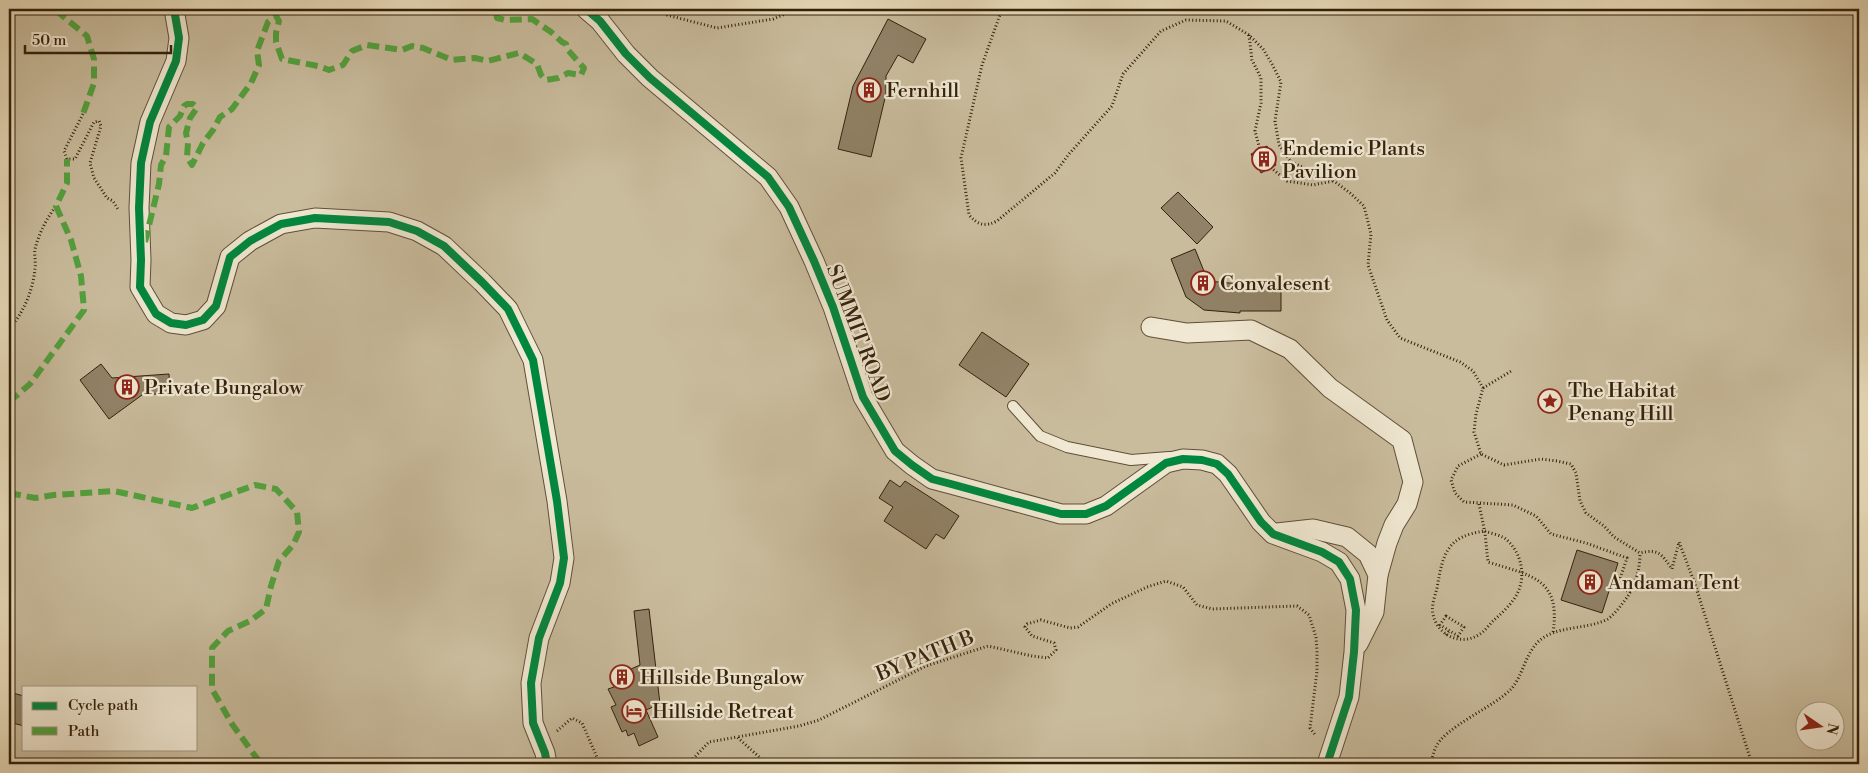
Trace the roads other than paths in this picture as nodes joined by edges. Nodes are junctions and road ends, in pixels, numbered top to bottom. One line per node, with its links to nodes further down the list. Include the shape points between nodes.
1 (174, 9): 9 (street, via 179,38 176,61 150,122 141,163 140,287 156,314 171,323 186,325 203,320 216,306 230,257 250,241 281,224 316,218 389,222 417,231 444,246 508,309 533,360 564,558 560,583 538,638 531,683 533,723)
2 (586, 9): 5 (street, SUMMIT ROAD, via 650,78 768,177 789,207 833,307 863,397 896,451 912,465 942,482 1060,514 1086,514 1106,506 1166,463)
3 (1151, 327): 7 (street, via 1187,333 1251,330 1290,349 1330,388 1402,440 1412,482 1407,504 1394,525)
4 (1013, 406): 5 (lane, via 1040,436 1067,447 1131,460)
5 (1182, 459): 6 (street, SUMMIT ROAD, via 1217,464)
6 (1273, 534): 7 (street, via 1313,529 1347,537 1368,554); 8 (street, SUMMIT ROAD, via 1322,552 1339,562 1350,579 1356,610)
7 (1378, 576): 8 (street, via 1374,612)
8 (1354, 652): 10 (street, SUMMIT ROAD, via 1348,697)
9 (546, 759)
10 (1329, 759)

